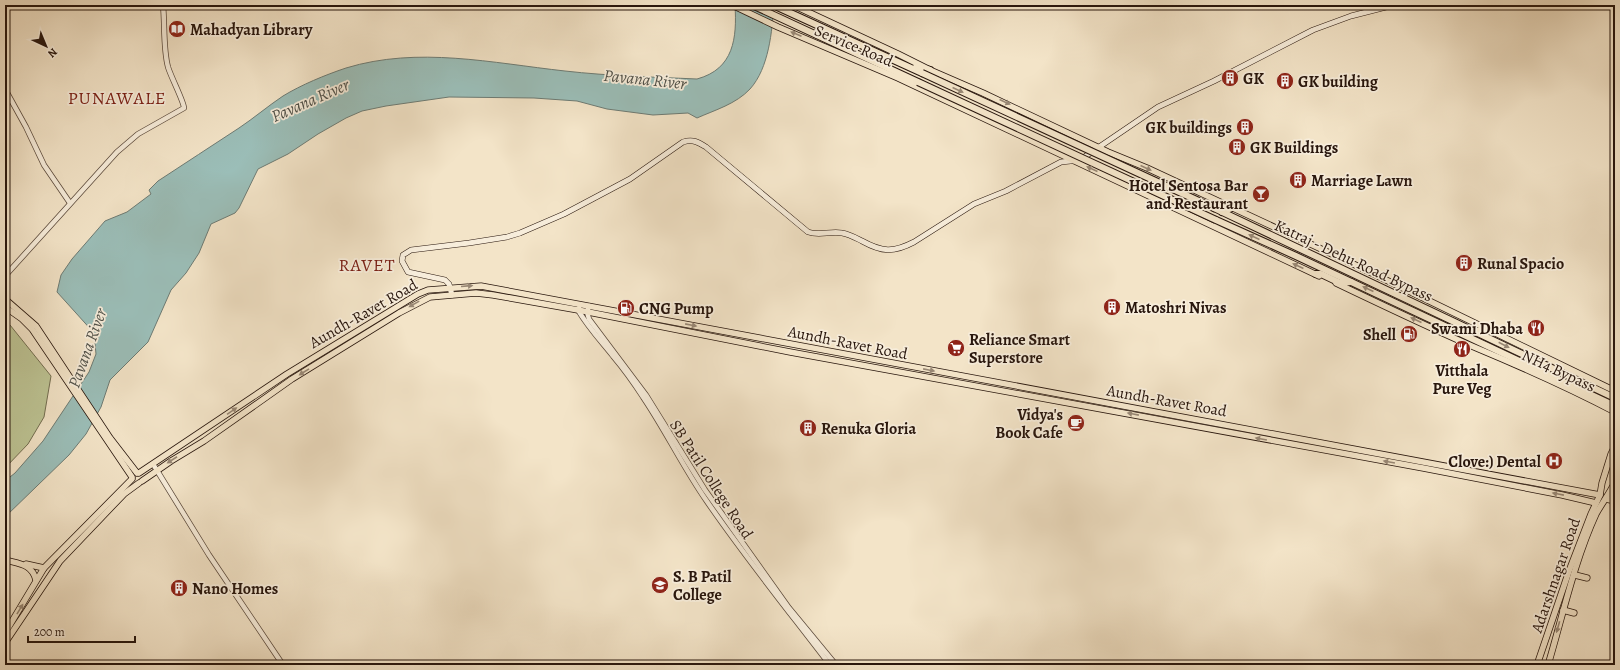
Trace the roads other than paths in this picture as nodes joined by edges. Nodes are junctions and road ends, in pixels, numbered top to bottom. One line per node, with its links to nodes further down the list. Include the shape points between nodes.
1 (163, 5): 14 (street, via 168,67 184,108 131,139)
2 (732, 5): 11 (main road, Service Road, one-way to 2)
3 (752, 5): 9 (highway)
4 (773, 5): 7 (highway)
5 (792, 5): 8 (main road, Service Road)
6 (1394, 5): 12 (main road, via 1351,16 1313,30 1158,107)
7 (905, 65): 8 (highway); 16 (highway, Katraj - Dehu Road Bypass, one-way to 16, bridge)
8 (930, 70): 12 (main road, Service Road, one-way to 12, via 983,92)
9 (903, 75): 11 (highway); 19 (highway, Katraj - Dehu Road Bypass, one-way to 9, bridge)
10 (5, 89): 14 (street, via 44,165)
11 (921, 89): 13 (main road, Service Road)
12 (1097, 147): 13 (main road, via 1080,160); 15 (main road, Service Road, one-way to 15)
13 (1074, 161): 17 (main road, Service Road, one-way to 13); 20 (main road, via 1061,162 1006,191 974,204 909,245 887,251 874,248 842,233 808,232 706,147 690,140 683,142 630,179 564,214 520,233 469,243 411,250 403,255 402,261 408,272 445,280)
14 (70, 203): 18 (street)
15 (1232, 208): 16 (highway); 28 (main road, Service Road, via 1392,282)
16 (1219, 211): 27 (highway, Katraj - Dehu Road Bypass)
17 (1316, 274): 19 (highway, via 1340,283); 29 (main road, NH4 Bypass, one-way to 17)
18 (5, 276)
19 (1352, 282): 29 (highway, Katraj - Dehu Road Bypass, one-way to 19, via 1479,343)
20 (450, 288): 21 (main road); 24 (main road, Aundh-Ravet Road, one-way to 24, via 488,286); 36 (main road, Aundh-Ravet Road, one-way to 20, via 286,374 395,307 424,291)
21 (452, 295): 24 (main road, Aundh-Ravet Road, via 487,294); 37 (main road, Aundh-Ravet Road, one-way to 37, via 427,298 399,313 292,379)
22 (5, 299): 26 (main road)
23 (5, 307): 26 (main road)
24 (579, 307): 25 (main road, Aundh-Ravet Road); 55 (street, SB Patil College Road, via 591,329 657,418 706,500)
25 (588, 309): 41 (main road, Aundh-Ravet Road, one-way to 41); 44 (main road, Aundh-Ravet Road, one-way to 25, via 1423,468 840,361); 55 (street, SB Patil College Road, via 589,319 646,395 705,490)
26 (23, 317): 38 (main road)
27 (1475, 331): 28 (highway); 30 (highway, Katraj - Dehu Road Bypass, one-way to 30)
28 (1489, 331): 31 (main road, Service Road)
29 (1489, 351): 30 (highway, Katraj - Dehu Road Bypass); 34 (main road, NH4 Bypass)
30 (1531, 362): 32 (highway); 33 (highway)
31 (1615, 391)
32 (1615, 398)
33 (1615, 406)
34 (1615, 412)
35 (1615, 446): 41 (main road)
36 (153, 464): 37 (street); 38 (main road, Aundh-Ravet Road)
37 (157, 471): 39 (main road, Aundh-Ravet Road); 59 (street, via 209,555)
38 (135, 476): 39 (main road, via 134,483); 39 (main road, via 142,476); 47 (main road, Aundh-Ravet Road)
39 (140, 482): 48 (main road, Aundh-Ravet Road, via 104,514 70,549)
40 (1615, 482): 42 (main road, Adarshnagar Road)
41 (1600, 495): 44 (main road, Adarshnagar Road)
42 (1606, 499): 43 (main road); 49 (main road, Adarshnagar Road, via 1594,521)
43 (1615, 501)
44 (1596, 503): 62 (main road, Adarshnagar Road, via 1569,571)
45 (5, 560): 46 (main road)
46 (16, 563): 47 (main road); 51 (main road, via 32,569)
47 (45, 567): 48 (main road, via 49,565); 51 (main road, Aundh-Ravet Road)
48 (54, 570): 52 (main road, Aundh-Ravet Road)
49 (1575, 575): 50 (main road); 53 (main road, Adarshnagar Road)
50 (1587, 578)
51 (36, 583): 52 (main road, via 37,588); 56 (main road, Aundh-Ravet Road, one-way to 51)
52 (41, 589): 58 (main road, Aundh-Ravet Road)
53 (1563, 610): 54 (main road); 63 (main road, Adarshnagar Road, one-way to 63)
54 (1574, 613)
55 (797, 619): 57 (street, SB Patil College Road)
56 (5, 633)
57 (814, 641): 60 (street, SB Patil College Road); 61 (street, SB Patil College Road)
58 (5, 643)
59 (284, 665)
60 (830, 665)
61 (836, 665)
62 (1537, 665)
63 (1548, 665)

